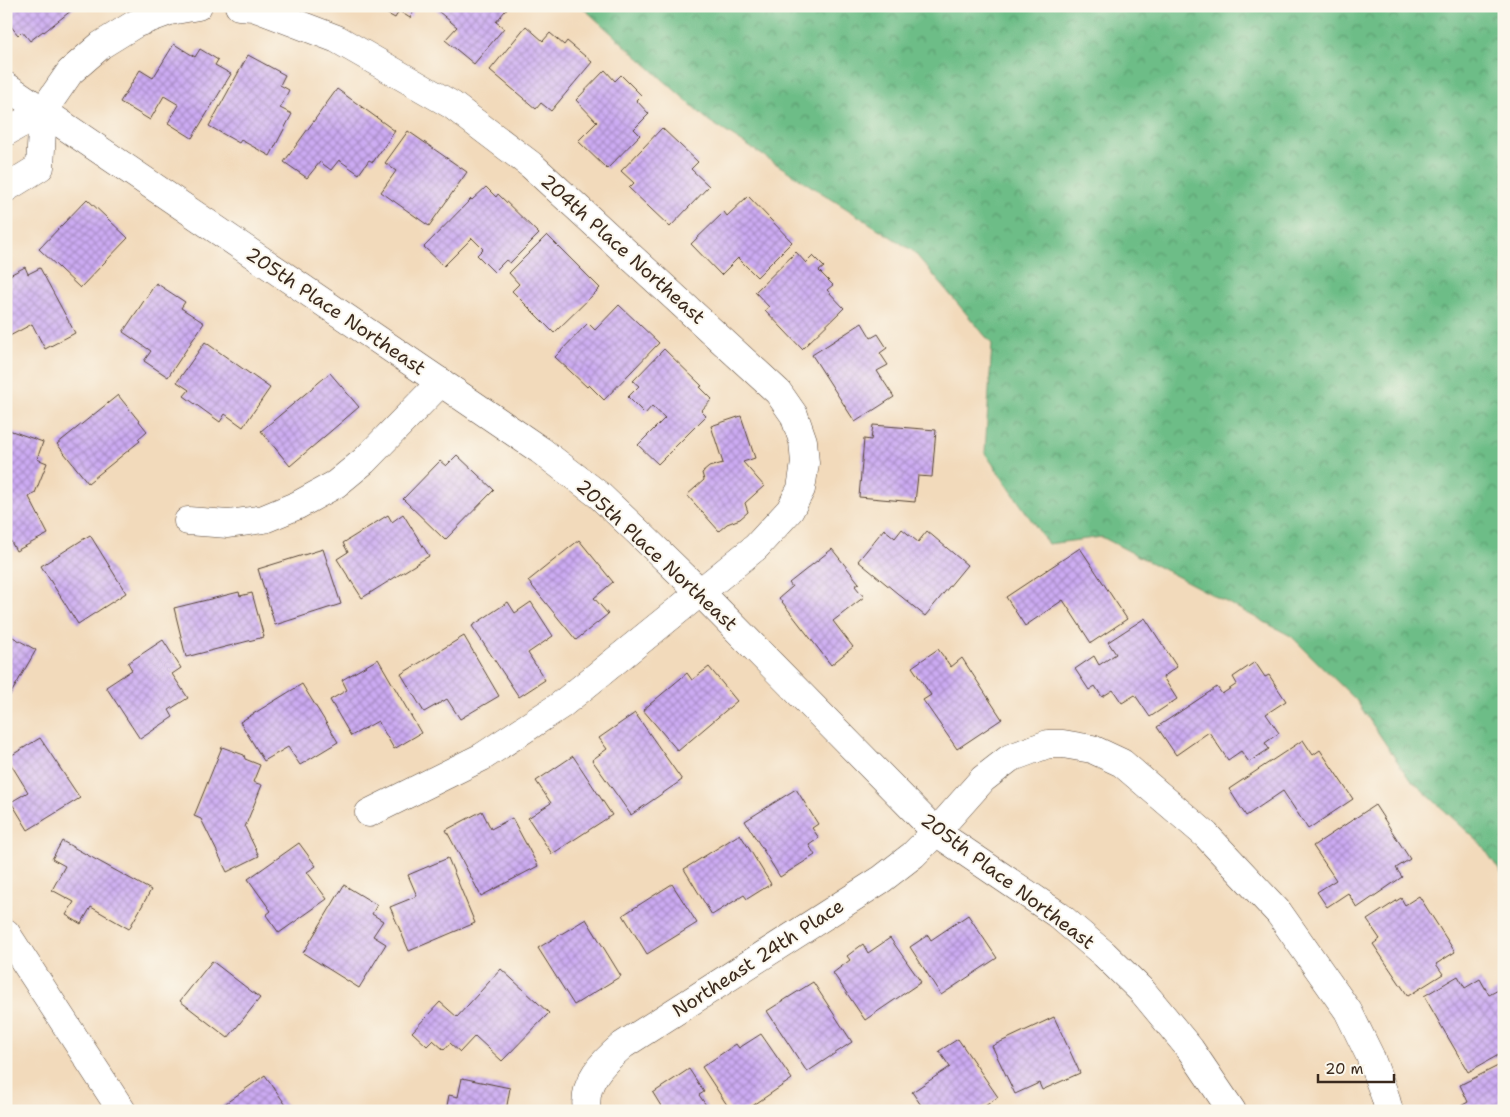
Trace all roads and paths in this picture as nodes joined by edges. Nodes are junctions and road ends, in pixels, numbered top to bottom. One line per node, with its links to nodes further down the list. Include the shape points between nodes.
1 (198, 6): 4 (street, via 170,11 135,24 101,45 70,72)
2 (238, 6): 9 (street, 204th Place Northeast, via 253,7 337,39 452,105 531,165 778,392 794,415 803,441 805,463 801,489 790,510 756,547)
3 (6, 86): 4 (street, 205th Place Northeast)
4 (43, 111): 5 (street); 6 (street, via 40,167); 7 (street, 205th Place Northeast)
5 (6, 132)
6 (6, 188)
7 (441, 382): 8 (street, via 364,461 336,484 298,505 264,518 228,524); 9 (street, 205th Place Northeast, via 540,450 598,495)
8 (188, 521)
9 (701, 593): 10 (street, 204th Place Northeast, via 561,705 482,757); 11 (street, 205th Place Northeast)
10 (369, 813)
11 (936, 832): 13 (street, Northeast 24th Place, via 913,855 882,878 623,1044 596,1070); 15 (street, 205th Place Northeast, via 1057,914 1104,954 1143,992 1190,1049); 16 (street, Northeast 24th Place, via 983,779 1010,758 1033,749 1048,744 1064,744 1092,749 1122,763 1206,835 1279,913 1348,1011 1370,1056)
12 (7, 934): 14 (street)
13 (587, 1100)
14 (122, 1111)
15 (1232, 1111)
16 (1389, 1111)

